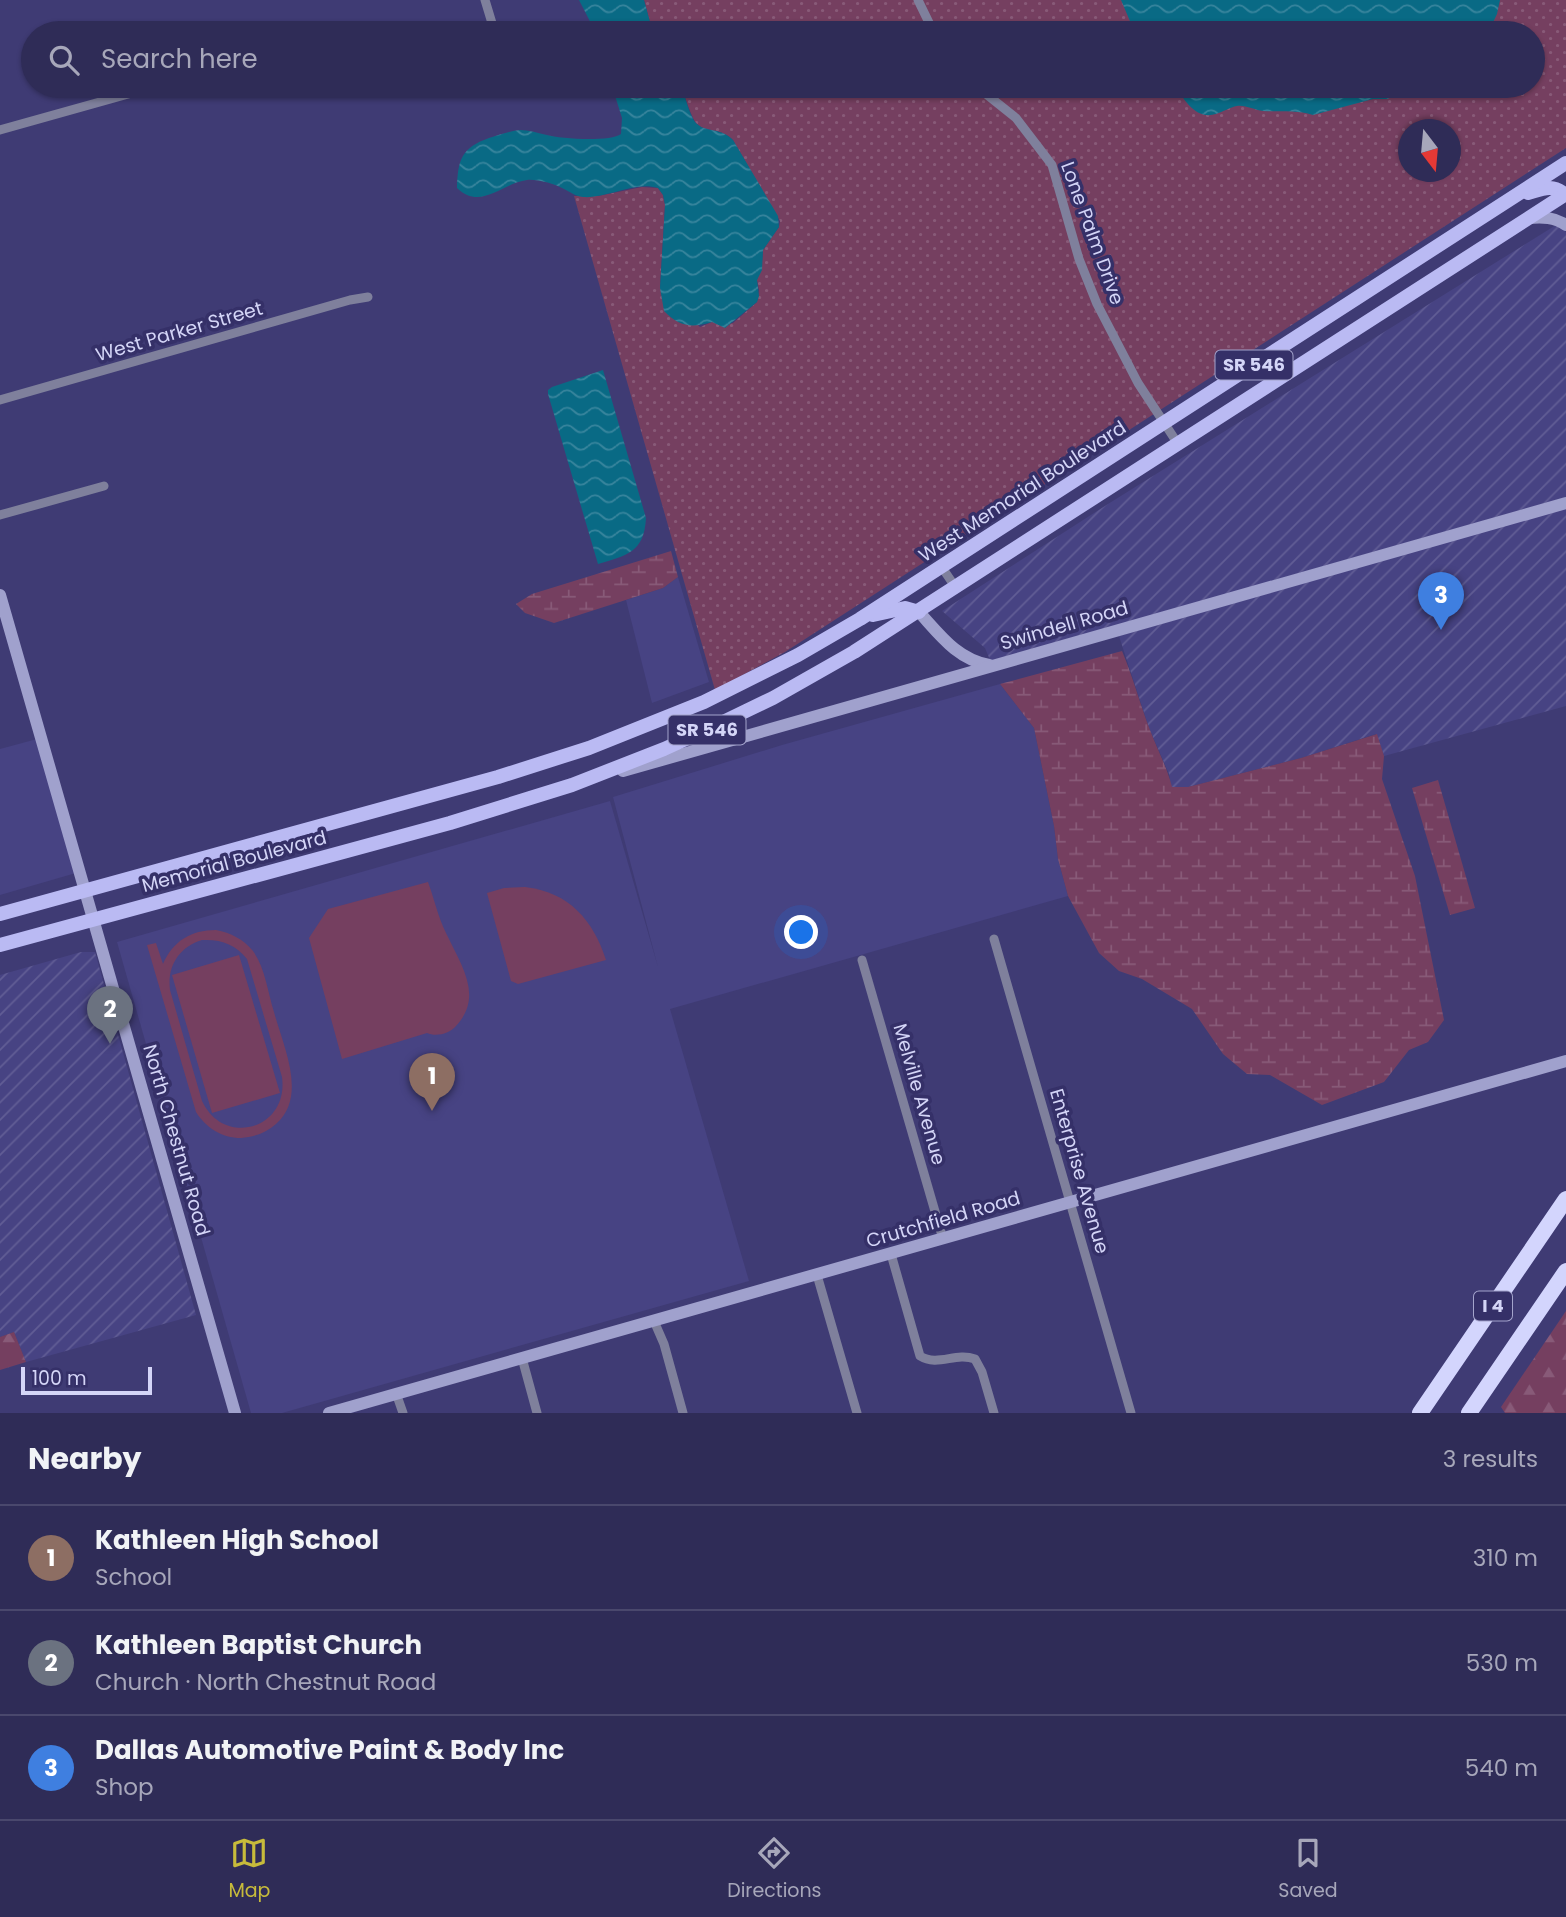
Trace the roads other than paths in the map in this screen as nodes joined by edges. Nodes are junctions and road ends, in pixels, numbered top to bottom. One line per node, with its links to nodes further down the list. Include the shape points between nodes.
1 (485, 0): 3 (street)
2 (918, 0): 4 (street)
3 (491, 21)
4 (928, 21)
5 (112, 98): 7 (street)
6 (991, 98): 15 (street, Lone Palm Drive, via 1016,118 1052,165 1097,304 1138,383)
7 (0, 131)
8 (1566, 163): 9 (main road, West Memorial Boulevard / SR 546)
9 (1521, 192): 10 (main road, via 1550,187); 15 (main road, West Memorial Boulevard / SR 546)
10 (1566, 193): 11 (main road, SR 546)
11 (1529, 218): 12 (street, via 1555,219); 16 (main road, SR 546)
12 (1566, 225)
13 (368, 297): 14 (street, West Parker Street)
14 (0, 400)
15 (1165, 422): 16 (street, Lone Palm Drive); 20 (main road, West Memorial Boulevard / SR 546)
16 (1178, 444): 21 (main road, SR 546)
17 (104, 486): 19 (street)
18 (1566, 503): 26 (street, Swindell Road)
19 (0, 515)
20 (941, 566): 21 (street); 24 (main road, West Memorial Boulevard / SR 546)
21 (956, 588): 23 (main road, SR 546)
22 (0, 595): 30 (street, North Chestnut Road)
23 (919, 612): 24 (main road, via 905,608); 25 (street); 28 (main road, SR 546, via 750,710)
24 (860, 618): 29 (main road, West Memorial Boulevard / SR 546, via 692,708 589,748)
25 (953, 649): 26 (street, via 975,662); 27 (street, via 959,664)
26 (993, 665): 27 (street, Swindell Road)
27 (951, 678): 28 (street, Swindell Road)
28 (572, 785): 32 (main road, Memorial Boulevard / SR 546)
29 (466, 786): 30 (main road, Memorial Boulevard / SR 546)
30 (86, 891): 31 (main road, Memorial Boulevard / SR 546); 32 (street, North Chestnut Road)
31 (0, 914)
32 (94, 920): 34 (main road, Memorial Boulevard / SR 546); 46 (street, North Chestnut Road)
33 (995, 939): 38 (street, Enterprise Avenue)
34 (0, 945)
35 (862, 960): 39 (street, Melville Avenue)
36 (1566, 1061): 38 (street, Crutchfield Road)
37 (1566, 1199): 54 (highway, I 4)
38 (1071, 1203): 39 (street, Crutchfield Road); 53 (street, Enterprise Avenue)
39 (943, 1239): 40 (street, Crutchfield Road)
40 (891, 1254): 42 (street, Crutchfield Road); 52 (street, via 920,1356 934,1361 957,1356 975,1359)
41 (1566, 1271): 55 (highway, I 4)
42 (817, 1275): 43 (street, Crutchfield Road); 51 (street)
43 (654, 1321): 44 (street, Crutchfield Road); 50 (street)
44 (522, 1358): 45 (street, Crutchfield Road); 49 (street)
45 (396, 1393): 47 (street, Crutchfield Road); 48 (street)
46 (235, 1413)
47 (330, 1413)
48 (403, 1413)
49 (537, 1413)
50 (683, 1413)
51 (857, 1413)
52 (994, 1413)
53 (1131, 1413)
54 (1420, 1413)
55 (1469, 1413)

